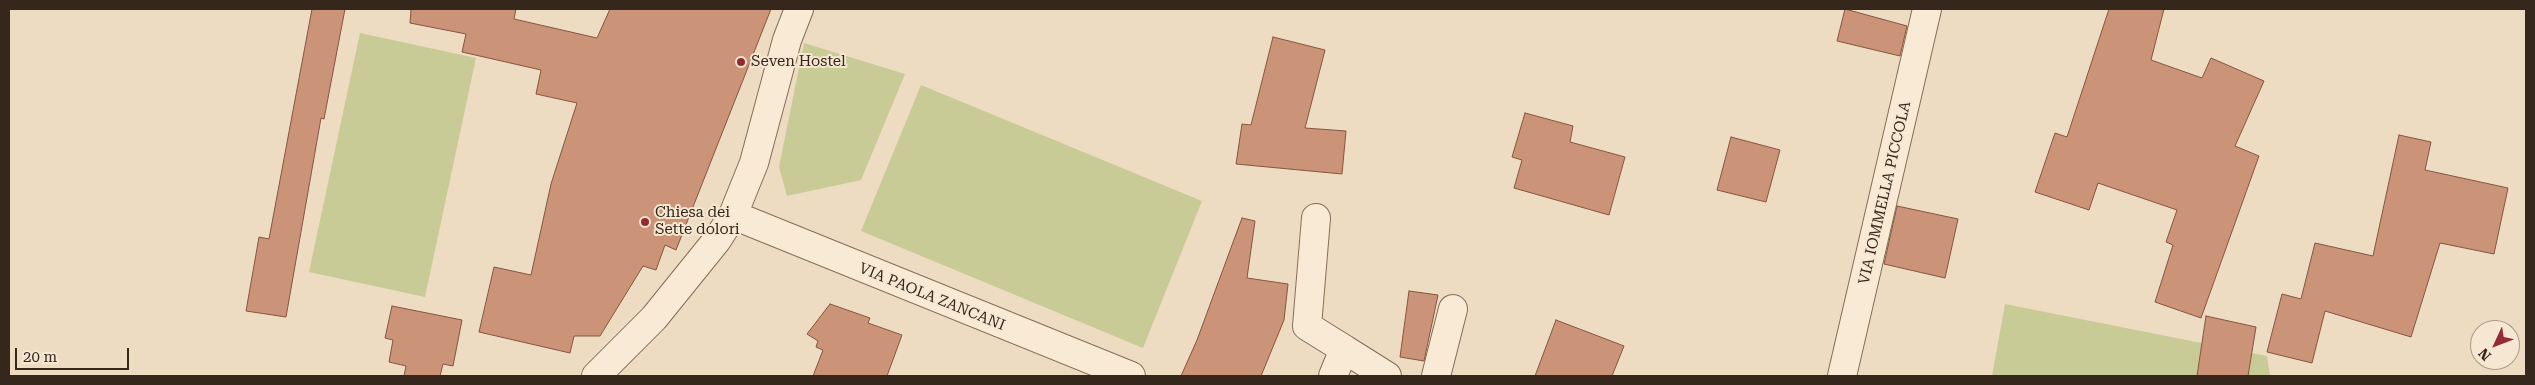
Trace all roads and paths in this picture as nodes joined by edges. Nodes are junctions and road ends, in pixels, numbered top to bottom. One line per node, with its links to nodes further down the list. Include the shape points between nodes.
1 (799, 9): 3 (street, via 787,40 754,163)
2 (1927, 9): 12 (street, VIA IOMMELLA PICCOLA)
3 (734, 215): 7 (street, via 718,240 654,318); 8 (street, VIA PAOLA ZANCANI)
4 (1316, 218): 6 (street, via 1307,326)
5 (1453, 309): 11 (street)
6 (1344, 349): 9 (street); 10 (street)
7 (596, 376)
8 (1131, 376)
9 (1332, 376)
10 (1387, 376)
11 (1436, 376)
12 (1842, 376)

